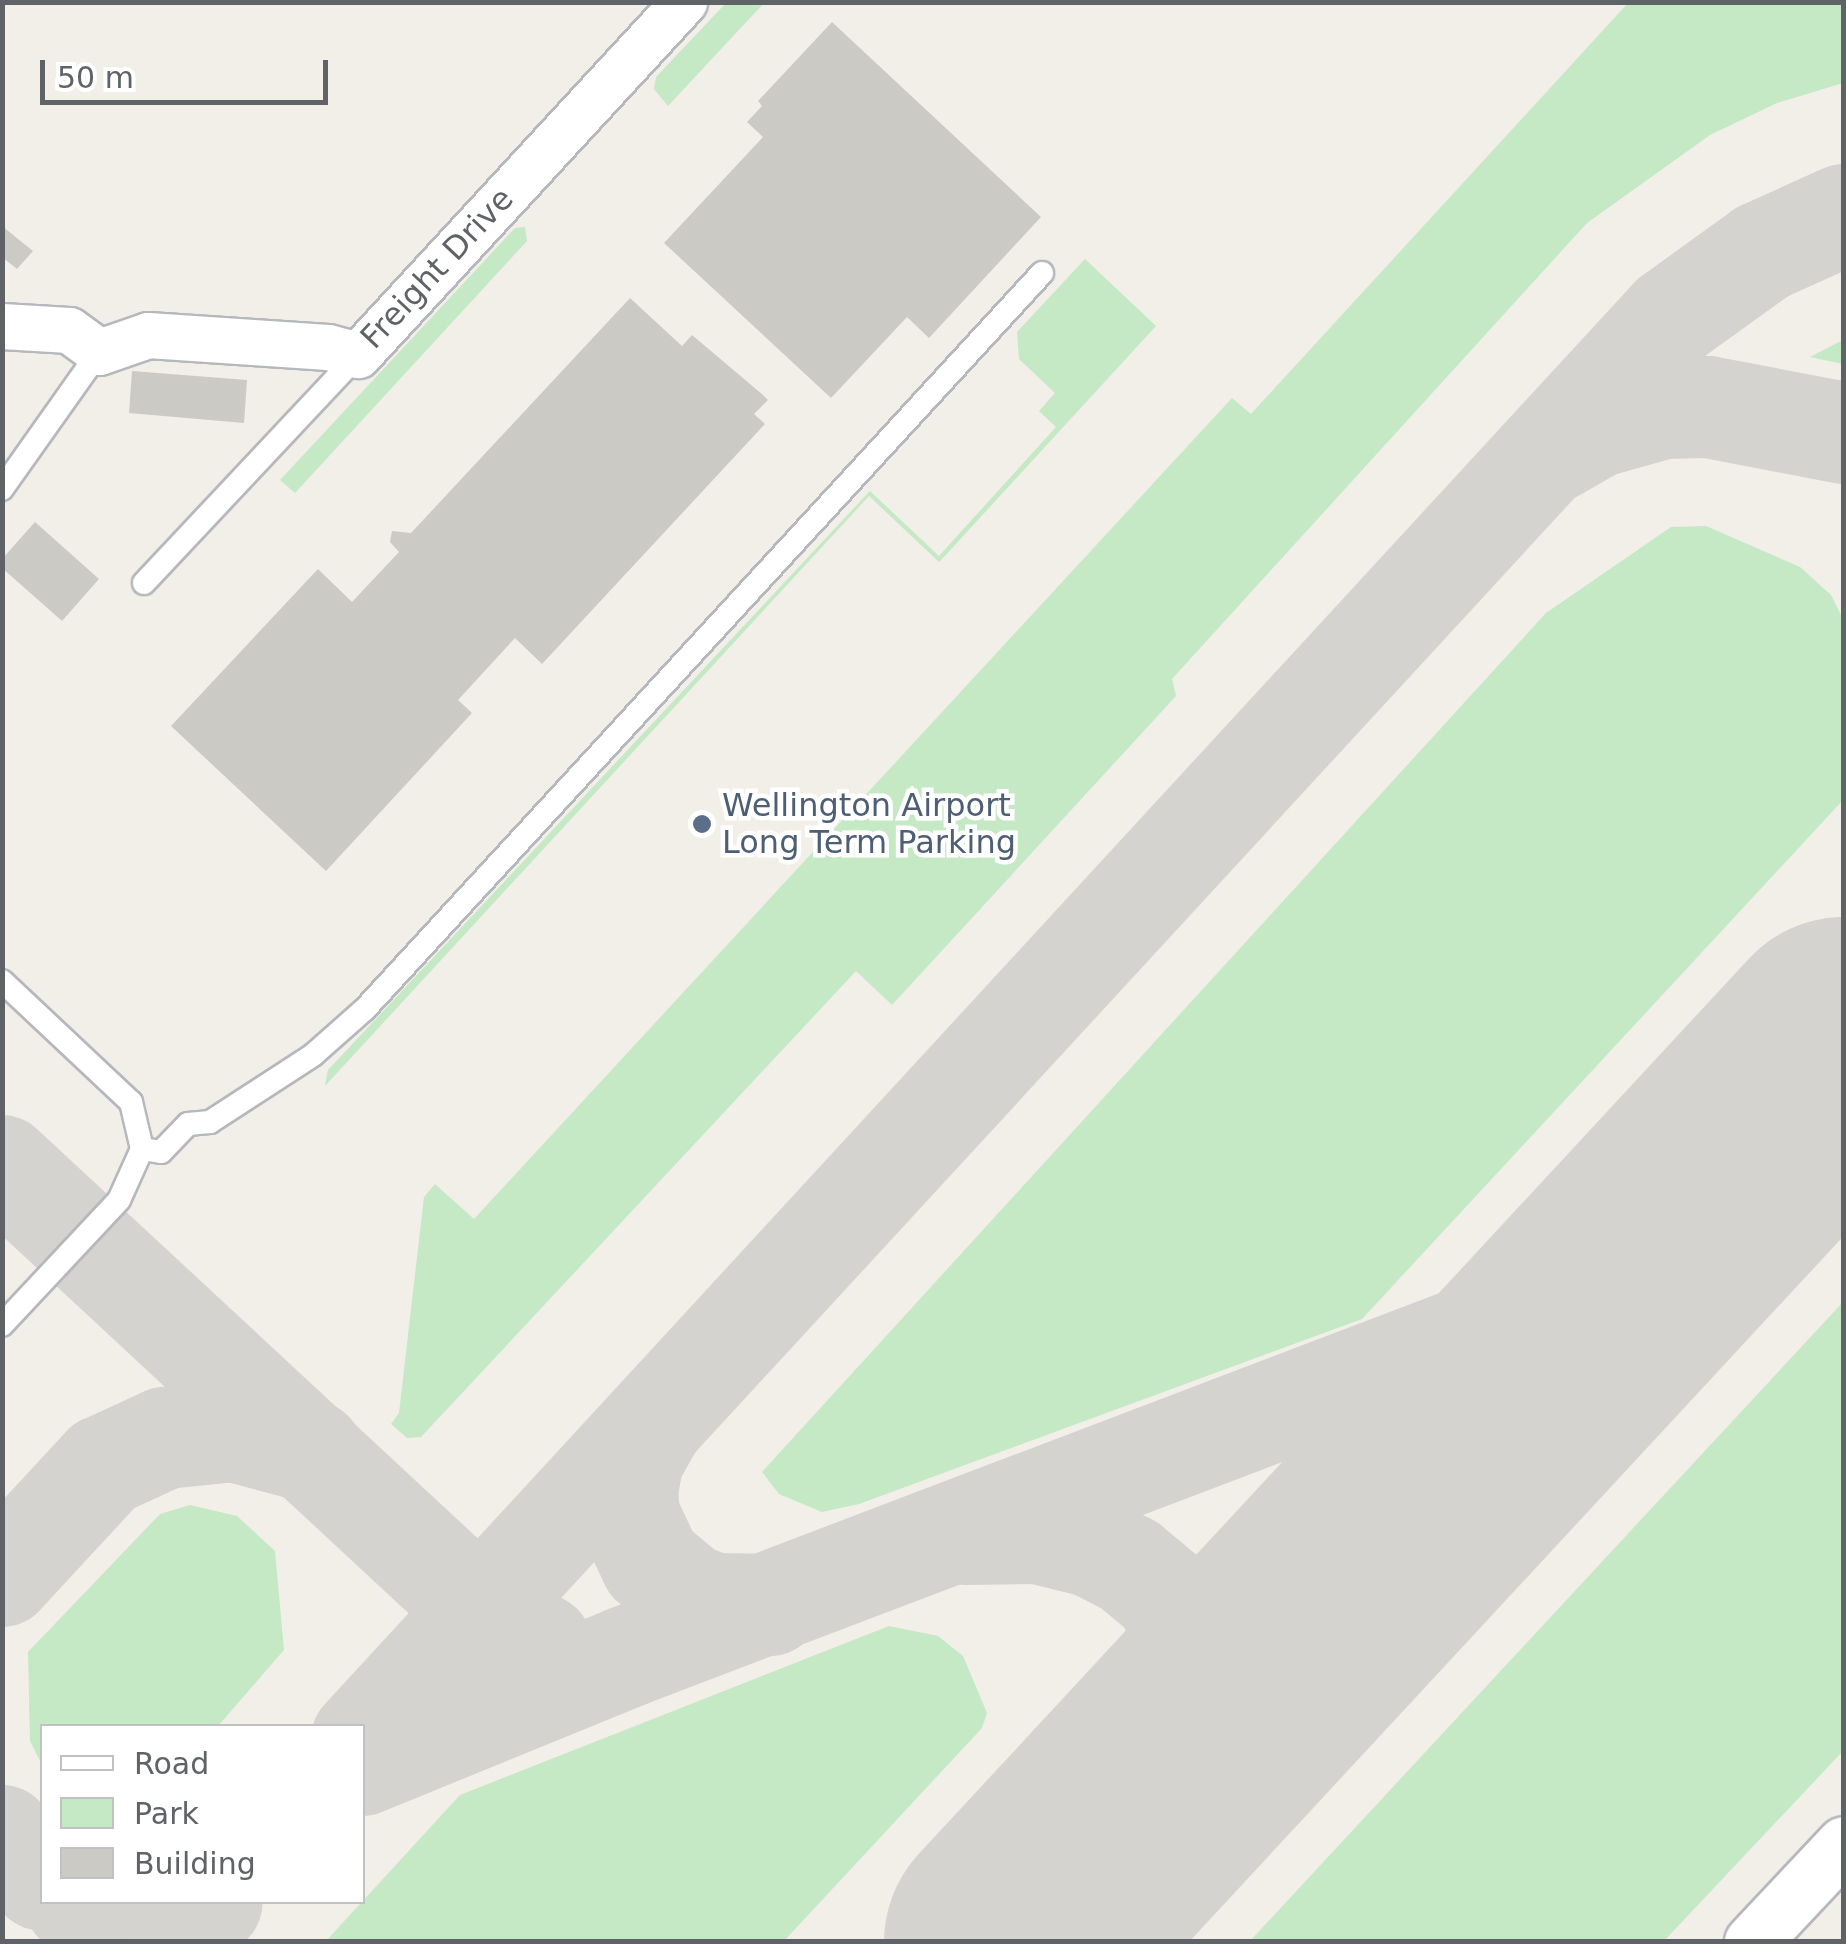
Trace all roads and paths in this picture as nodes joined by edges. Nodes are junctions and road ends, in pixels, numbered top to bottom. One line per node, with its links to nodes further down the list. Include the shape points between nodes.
1 (684, 2): 5 (street, Freight Drive)
2 (1042, 273): 9 (lane, via 365,1009 313,1055 210,1122 188,1124 161,1152)
3 (2, 326): 4 (street, via 69,330)
4 (99, 352): 5 (street, Freight Drive, via 148,335 328,346); 6 (lane)
5 (358, 355): 7 (lane)
6 (2, 489)
7 (144, 583)
8 (2, 981): 9 (lane, via 130,1102)
9 (142, 1149): 10 (lane, via 119,1200)
10 (2, 1325)
11 (1844, 1844): 12 (main road)
12 (1752, 1942)

